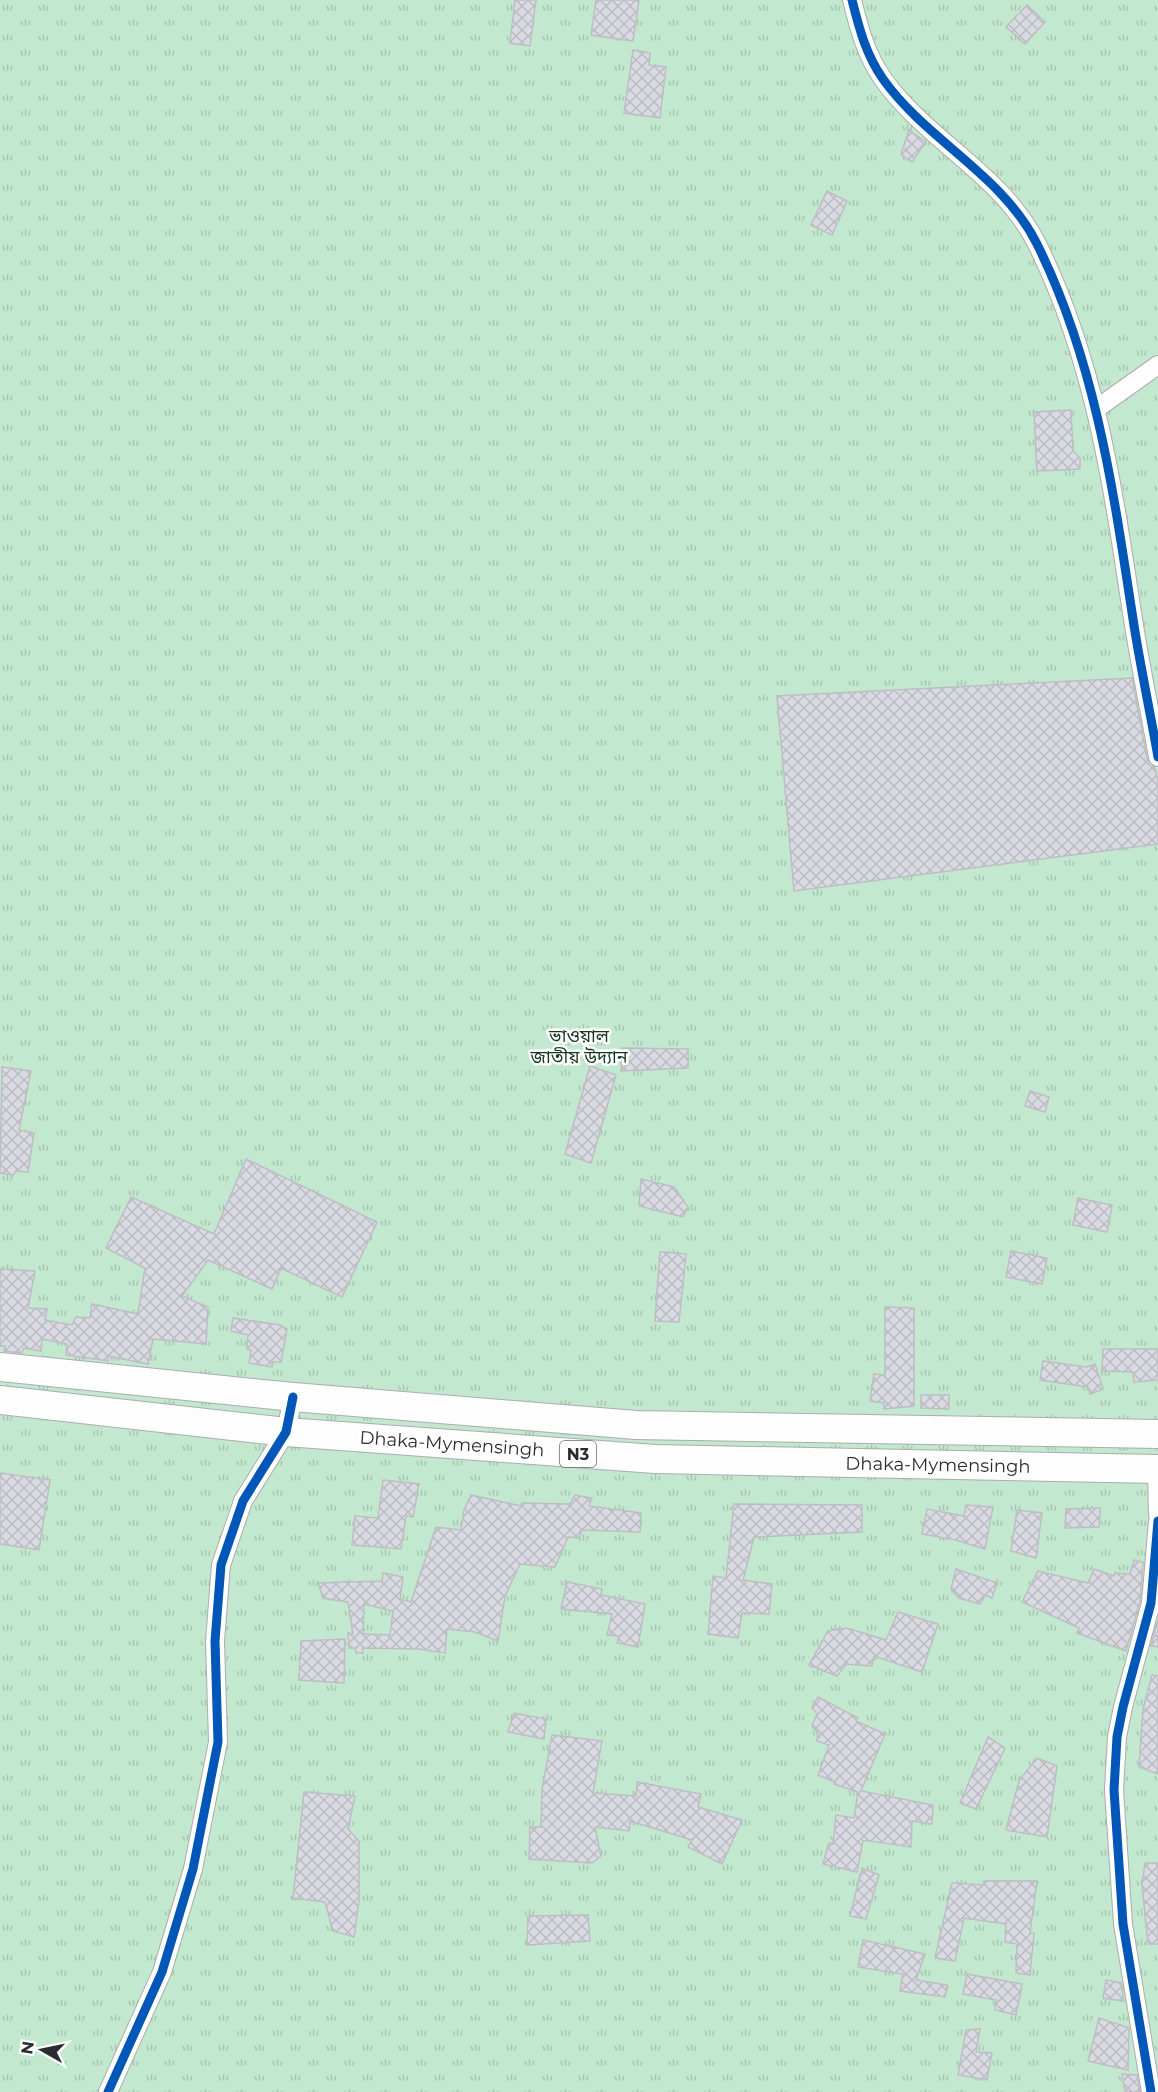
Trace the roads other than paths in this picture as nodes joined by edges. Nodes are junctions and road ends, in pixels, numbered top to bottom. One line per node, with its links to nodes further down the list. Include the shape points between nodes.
1 (852, 0): 3 (street, via 866,49 883,79 907,108 1006,199 1036,242 1064,305)
2 (1158, 365): 3 (street)
3 (1096, 409): 4 (street, via 1118,514)
4 (1158, 757)
5 (0, 1367): 6 (highway, Dhaka-Mymensingh / N3)
6 (293, 1397): 8 (street); 9 (highway, Dhaka-Mymensingh / N3, via 636,1425)
7 (0, 1400): 8 (highway, Dhaka-Mymensingh / N3)
8 (286, 1432): 10 (highway, Dhaka-Mymensingh / N3, via 655,1460); 13 (street, via 243,1500 221,1565 215,1641 218,1742 193,1869 162,1972)
9 (1158, 1434)
10 (1158, 1469): 11 (street)
11 (1158, 1514)
12 (1158, 1521): 14 (street, via 1150,1603 1123,1707 1114,1790 1123,1924)
13 (108, 2092)
14 (1151, 2092)

